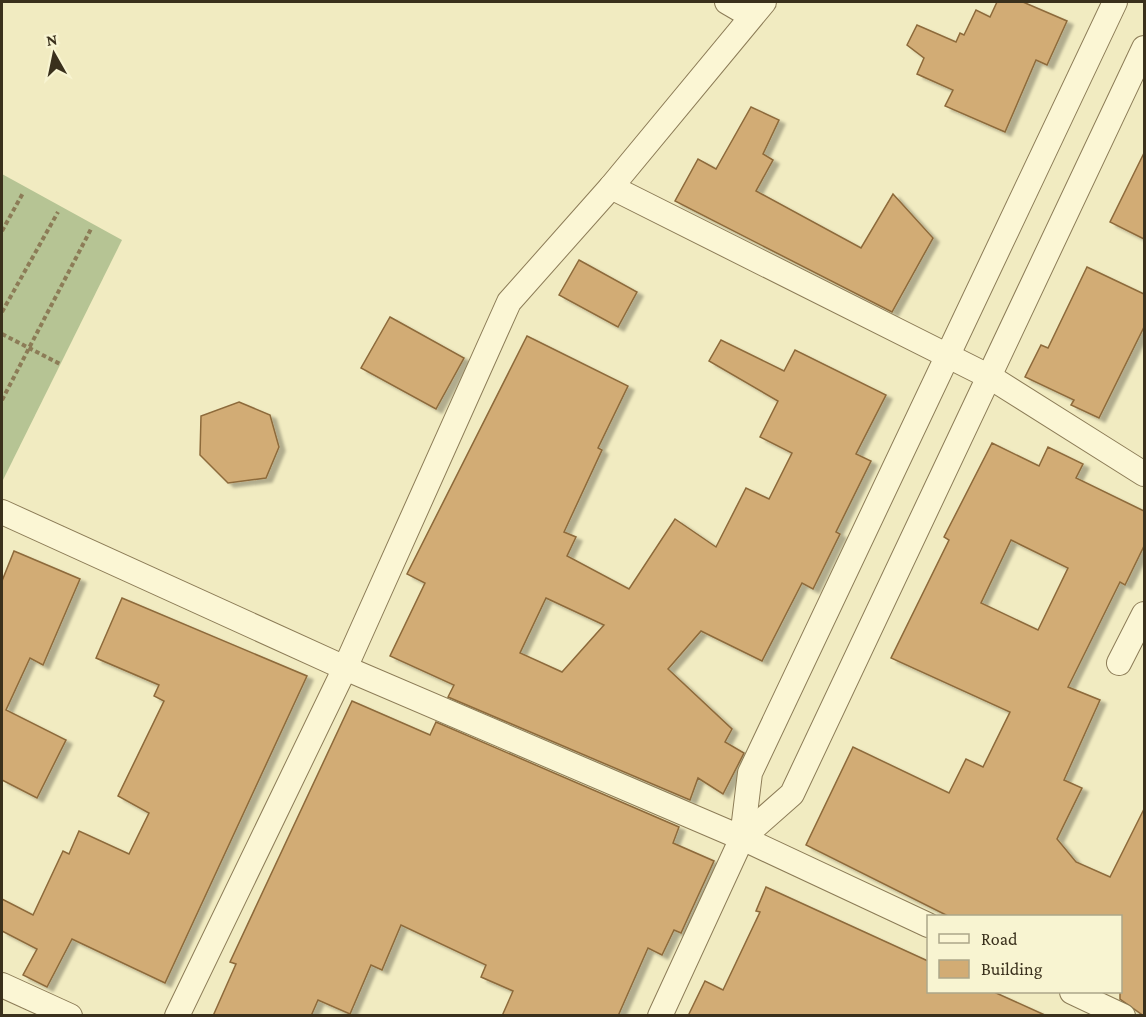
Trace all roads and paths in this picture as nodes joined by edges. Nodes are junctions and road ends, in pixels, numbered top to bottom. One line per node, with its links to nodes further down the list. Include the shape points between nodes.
1 (727, 2): 3 (street)
2 (1114, 2): 13 (street)
3 (758, 9): 5 (street)
4 (1144, 48): 15 (street)
5 (611, 187): 13 (street); 21 (street, via 509,302)
6 (23, 193): 9 (path)
7 (58, 212): 10 (path)
8 (91, 229): 12 (path)
9 (2, 231)
10 (2, 312)
11 (2, 334): 12 (path)
12 (29, 348): 14 (path); 16 (path)
13 (948, 357): 15 (street); 22 (street, via 750,773)
14 (60, 364)
15 (990, 377): 17 (street); 22 (street, via 792,794)
16 (2, 400)
17 (1144, 474)
18 (2, 512): 21 (street)
19 (1144, 614): 20 (street)
20 (1119, 663)
21 (345, 668): 22 (street); 27 (street)
22 (742, 838): 23 (street); 28 (street)
23 (927, 925)
24 (2, 985): 26 (street)
25 (1074, 993): 29 (street)
26 (70, 1016)
27 (177, 1016)
28 (660, 1016)
29 (1123, 1016)

